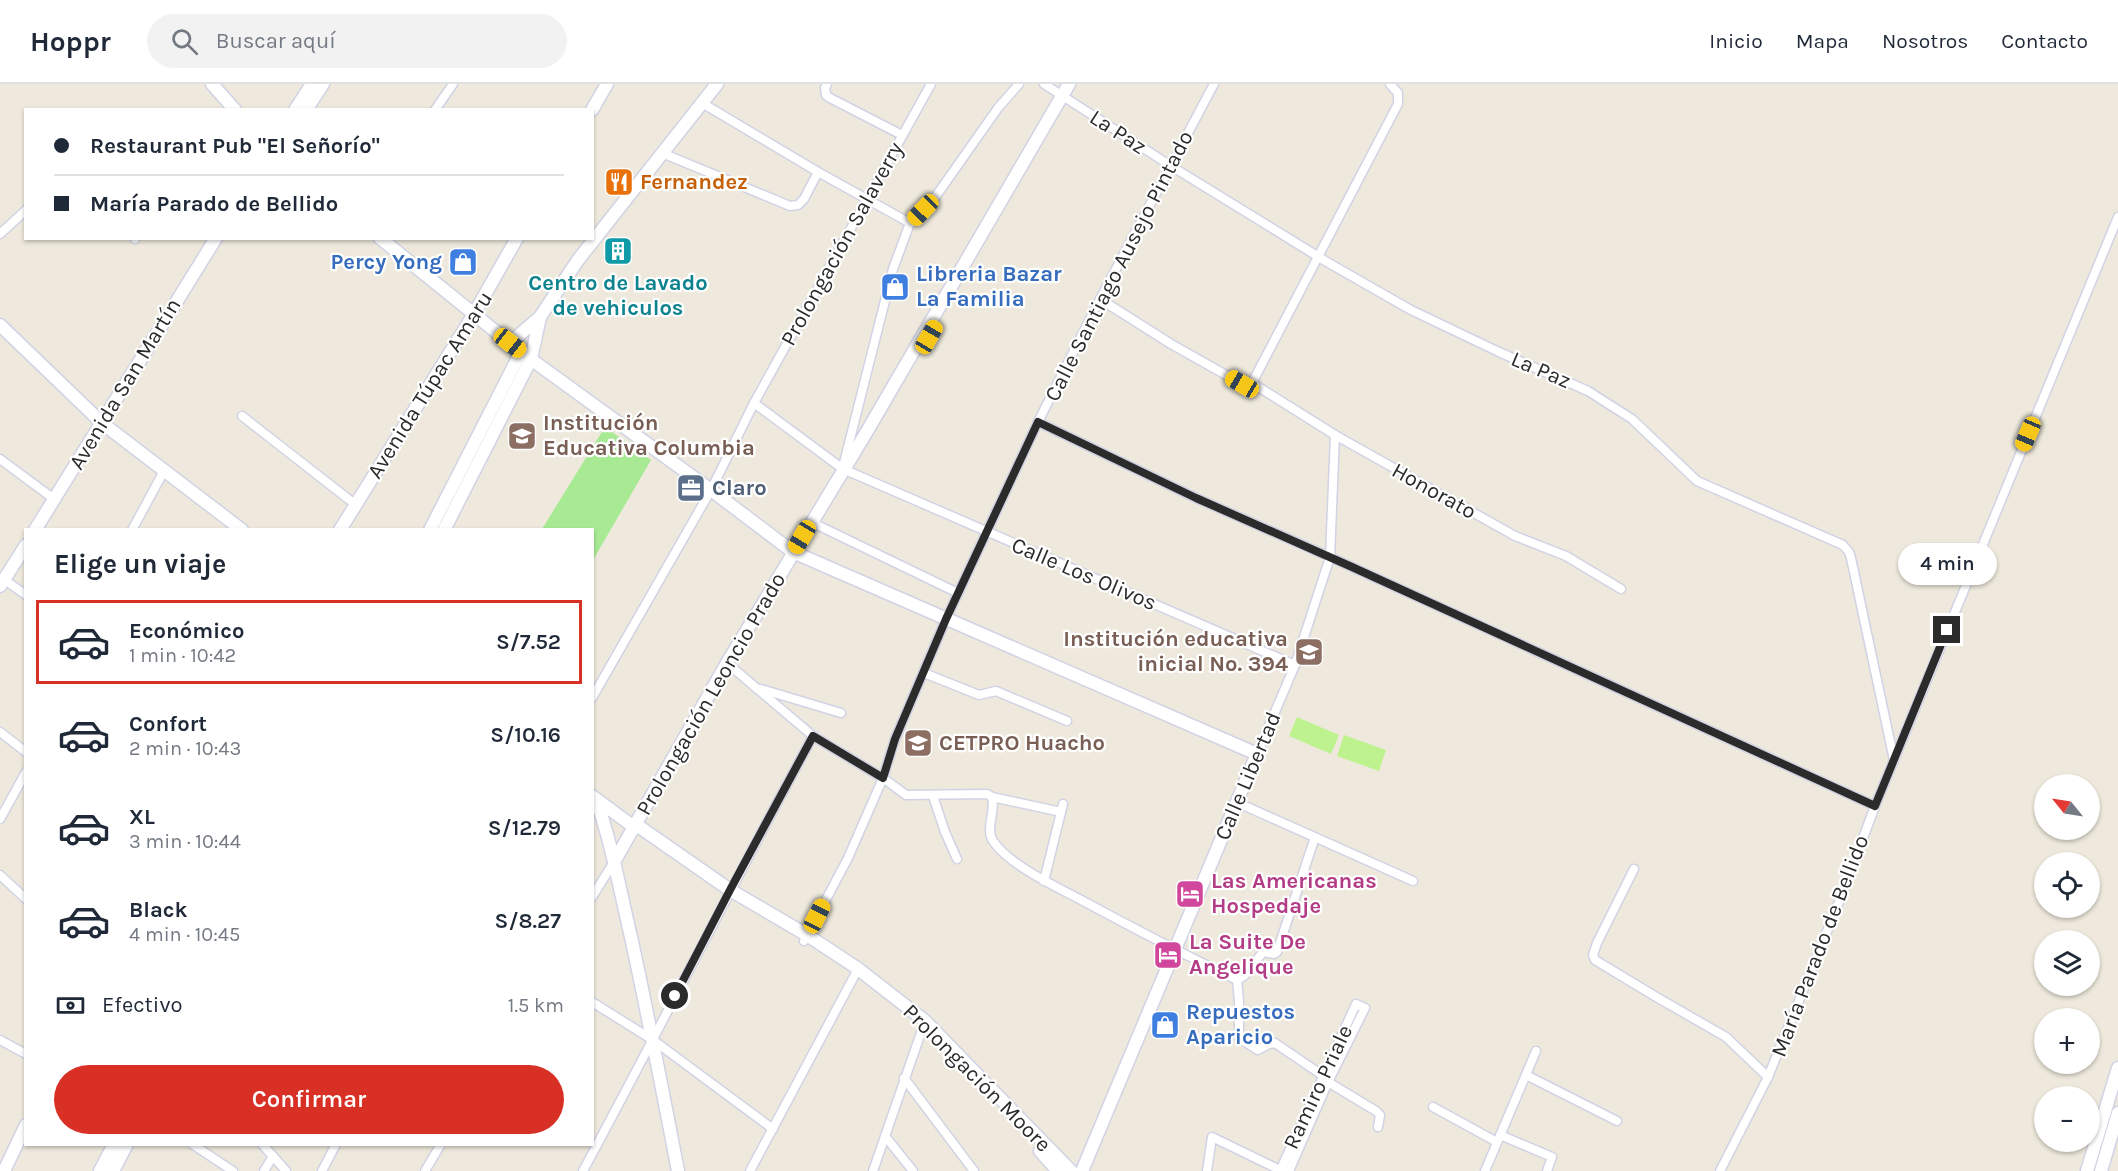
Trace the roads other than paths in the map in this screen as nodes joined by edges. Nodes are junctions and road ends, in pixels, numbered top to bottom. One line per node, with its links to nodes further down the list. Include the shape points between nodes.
1 (212, 84): 17 (street)
2 (312, 84): 18 (street)
3 (323, 84): 19 (street)
4 (453, 84): 20 (street)
5 (607, 84): 21 (street)
6 (717, 84): 16 (street)
7 (827, 84): 22 (street, via 826,94 830,98)
8 (1019, 84): 29 (street, Prolongación Leoncio Prado, via 936,196)
9 (1044, 84): 15 (street, La Paz)
10 (1069, 84): 15 (street, Prolongación Leoncio Prado)
11 (1077, 84): 15 (street, Prolongación Leoncio Prado)
12 (1214, 84): 24 (street, Calle Santiago Ausejo Pintado)
13 (1390, 84): 36 (street, via 1398,93 1398,104)
14 (929, 85): 22 (street, Prolongación Salaverry)
15 (1065, 97): 24 (street, La Paz); 50 (street, Prolongación Leoncio Prado)
16 (702, 103): 23 (street); 25 (street)
17 (233, 108)
18 (296, 108)
19 (307, 108)
20 (436, 108)
21 (593, 108)
22 (902, 135): 26 (street, Prolongación Salaverry)
23 (662, 153): 25 (street, via 790,206 804,199); 35 (street)
24 (1171, 166): 36 (street, La Paz); 37 (street, Calle Santiago Ausejo Pintado)
25 (818, 172): 26 (street)
26 (867, 199): 29 (street); 44 (street, Prolongación Salaverry)
27 (24, 212): 30 (street)
28 (2118, 217): 82 (street, María Parado de Bellido)
29 (910, 223): 50 (street, Prolongación Leoncio Prado, via 893,269)
30 (0, 234)
31 (215, 240): 47 (street, Avenida San Martín)
32 (382, 240): 38 (street)
33 (516, 240): 38 (street, Avenida Túpac Amaru)
34 (594, 240): 39 (street)
35 (594, 240)
36 (1318, 256): 43 (street); 82 (street, La Paz, via 1411,310 1588,391 1632,419 1697,481 1843,545 1851,558)
37 (1100, 298): 43 (street, Honorato, via 1242,384); 46 (street, Calle Santiago Ausejo Pintado)
38 (474, 314): 41 (street); 54 (street, Avenida Túpac Amaru)
39 (540, 317): 41 (street); 42 (street)
40 (0, 325): 47 (street)
41 (510, 343): 42 (street)
42 (526, 356): 52 (street); 60 (street); 61 (street)
43 (1252, 383): 48 (street, Honorato)
44 (754, 404): 50 (street, Calle Los Olivos); 52 (street, Prolongación Salaverry)
45 (242, 416): 54 (street)
46 (1038, 422): 62 (street, Calle Santiago Ausejo Pintado); 65 (street)
47 (102, 423): 51 (street); 53 (street, Avenida San Martín)
48 (1335, 435): 65 (street, Calle Libertad); 67 (street, Honorato, via 1515,536 1566,556)
49 (0, 459): 53 (street)
50 (843, 469): 55 (street, Prolongación Leoncio Prado); 62 (street, Calle Los Olivos)
51 (164, 471): 57 (street); 58 (street)
52 (711, 490): 64 (street); 75 (street, Prolongación Salaverry)
53 (54, 499): 56 (street, Avenida San Martín)
54 (356, 505): 59 (street, Avenida Túpac Amaru)
55 (811, 522): 64 (street, Prolongación Leoncio Prado); 68 (street)
56 (36, 528)
57 (133, 528)
58 (239, 528)
59 (341, 528)
60 (431, 528)
61 (445, 528)
62 (986, 532): 68 (street, Calle Santiago Ausejo Pintado); 72 (street, Calle Los Olivos)
63 (24, 548): 66 (street)
64 (793, 552): 70 (street); 71 (street, Prolongación Leoncio Prado)
65 (1330, 557): 72 (street, Calle Libertad); 89 (street)
66 (1, 581): 69 (street)
67 (1621, 589)
68 (958, 593): 70 (street, Calle Santiago Ausejo Pintado)
69 (24, 595)
70 (946, 619): 73 (street, Calle Santiago Ausejo Pintado); 81 (street)
71 (727, 663): 74 (street); 91 (street, Prolongación Leoncio Prado)
72 (1294, 665): 81 (street, Calle Libertad)
73 (924, 673): 77 (street, via 979,695 996,691); 84 (street, Calle Santiago Ausejo Pintado, via 895,739)
74 (758, 688): 76 (street); 79 (street)
75 (594, 695)
76 (841, 713)
77 (1067, 721)
78 (0, 732): 80 (street)
79 (813, 736): 84 (street); 99 (street)
80 (24, 750)
81 (1257, 754): 88 (street, Calle Libertad)
82 (1894, 760): 89 (street, María Parado de Bellido)
83 (24, 776): 90 (street)
84 (883, 778): 85 (street, via 906,795); 102 (street, Calle Santiago Ausejo Pintado, via 848,858)
85 (933, 796): 86 (street); 93 (street)
86 (992, 796): 97 (street, via 993,841); 97 (street, via 1062,808)
87 (594, 797): 91 (street, Prolongación Moore); 94 (street)
88 (1236, 802): 92 (street); 103 (street, Calle Libertad)
89 (1875, 806): 115 (street, María Parado de Bellido)
90 (0, 819)
91 (634, 827): 94 (street, Prolongación Leoncio Prado); 99 (street, Prolongación Moore, via 641,828)
92 (1315, 837): 98 (street); 105 (street, via 1277,951 1263,952 1245,975)
93 (957, 859)
94 (614, 862): 100 (street); 110 (street)
95 (1634, 868): 115 (street, via 1597,943 1595,960 1726,1037)
96 (0, 875): 101 (street)
97 (1044, 881): 103 (street)
98 (1413, 881)
99 (729, 893): 102 (street, Prolongación Moore); 110 (street)
100 (594, 894)
101 (24, 897)
102 (806, 938): 104 (street, Prolongación Moore)
103 (1176, 951): 105 (street); 149 (street, Calle Libertad)
104 (857, 972): 108 (street, Prolongación Moore); 123 (street)
105 (1236, 980): 117 (street, via 1239,1038 1258,1050 1275,1043)
106 (595, 1004): 110 (street)
107 (1360, 1006): 117 (street, Ramiro Priale)
108 (924, 1024): 116 (street); 147 (street, Prolongación Moore); 148 (street, Prolongación Moore)
109 (0, 1040): 112 (street)
110 (653, 1040): 123 (street); 141 (street); 142 (street)
111 (1536, 1051): 114 (street)
112 (24, 1053)
113 (2118, 1068): 155 (street)
114 (1526, 1075): 120 (street); 125 (street)
115 (1768, 1077): 154 (street, María Parado de Bellido)
116 (904, 1078): 124 (street); 146 (street)
117 (1325, 1078): 121 (street, via 1376,1111 1380,1115); 151 (street, Ramiro Priale)
118 (1433, 1107): 125 (street)
119 (2118, 1113): 156 (street)
120 (1617, 1121)
121 (1378, 1127)
122 (24, 1129): 134 (street)
123 (772, 1130): 143 (street)
124 (885, 1136): 144 (street); 145 (street)
125 (1499, 1138): 152 (street); 153 (street, via 1552,1156)
126 (113, 1146): 135 (street)
127 (126, 1146): 136 (street)
128 (195, 1146): 133 (street)
129 (264, 1146): 132 (street)
130 (335, 1146): 139 (street)
131 (440, 1146): 140 (street)
132 (273, 1156): 137 (street); 138 (street)
133 (230, 1170)
134 (4, 1171)
135 (100, 1171)
136 (113, 1171)
137 (264, 1171)
138 (286, 1171)
139 (322, 1171)
140 (425, 1171)
141 (583, 1171)
142 (678, 1171)
143 (750, 1171)
144 (873, 1171)
145 (913, 1171)
146 (974, 1171)
147 (1058, 1171)
148 (1071, 1171)
149 (1082, 1171)
150 (1207, 1171): 151 (street, via 1212,1137)
151 (1283, 1171)
152 (1485, 1171)
153 (1546, 1171)
154 (1720, 1171)
155 (2087, 1171)
156 (2101, 1171)

